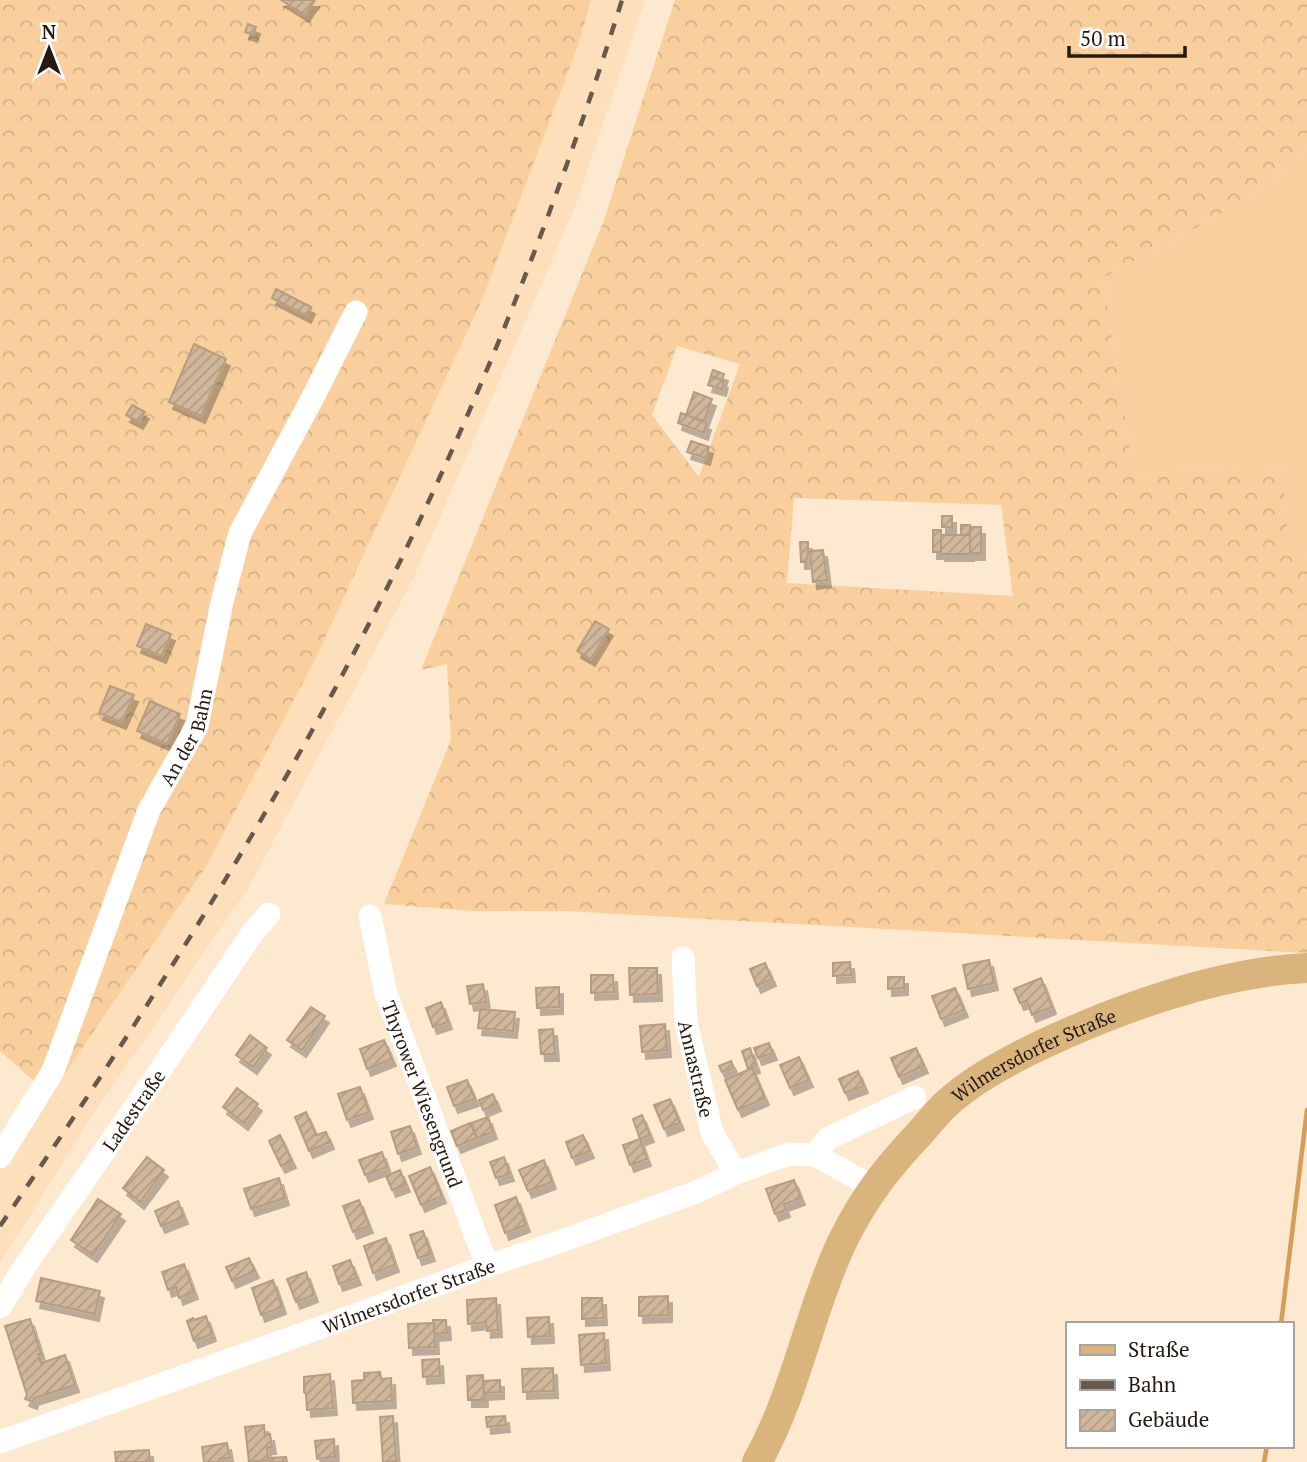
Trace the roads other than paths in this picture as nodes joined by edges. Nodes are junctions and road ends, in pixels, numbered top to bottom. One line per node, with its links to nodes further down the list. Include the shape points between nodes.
1 (355, 312): 8 (street, An der Bahn, via 240,533 197,726 149,810 53,1071)
2 (269, 914): 12 (street, Ladestraße)
3 (370, 916): 11 (street, Thyrower Wiesengrund, via 386,994)
4 (683, 958): 9 (street, Annastraße, via 686,1022 712,1133)
5 (1301, 969): 10 (main road, Wilmersdorfer Straße, via 1263,973 1141,1004 1009,1061 945,1105)
6 (915, 1097): 7 (street, via 827,1139)
7 (815, 1155): 9 (street, Wilmersdorfer Straße, via 789,1154); 10 (street)
8 (0, 1157)
9 (736, 1173): 11 (street, Wilmersdorfer Straße)
10 (873, 1188): 14 (main road, Wilmersdorfer Straße, via 832,1266 785,1402)
11 (487, 1266): 13 (street, Wilmersdorfer Straße)
12 (0, 1307)
13 (0, 1442)
14 (757, 1462)

